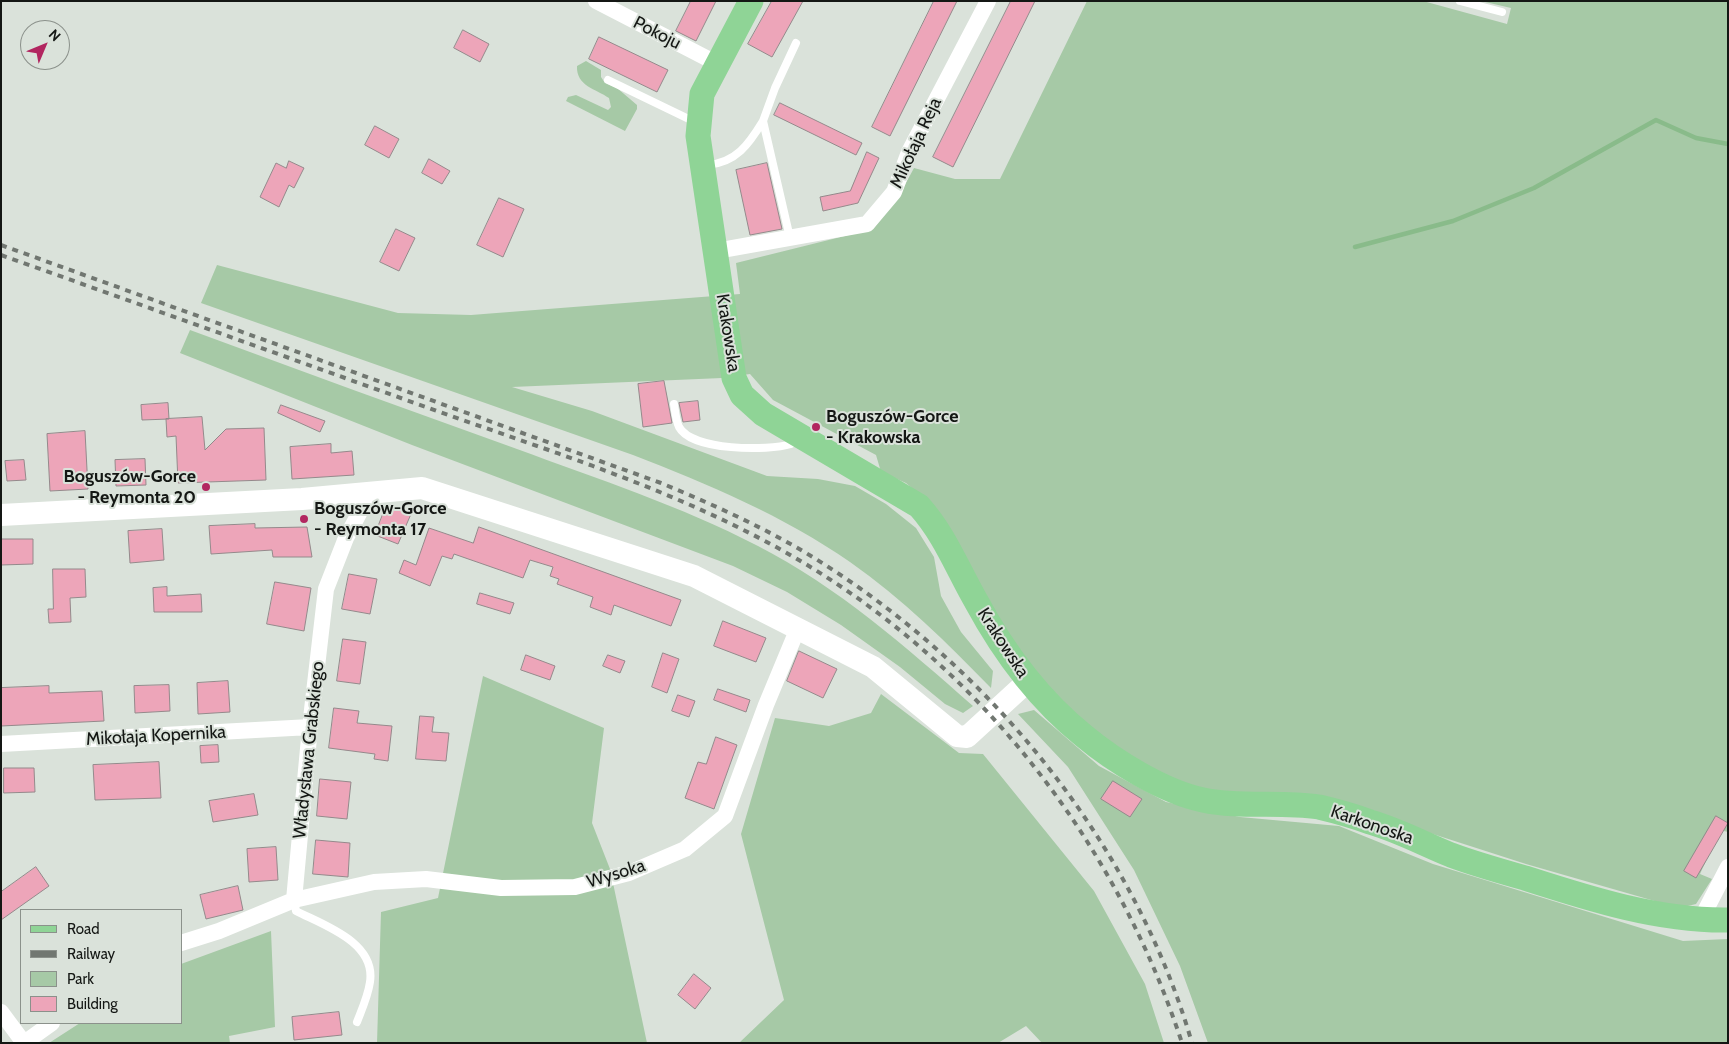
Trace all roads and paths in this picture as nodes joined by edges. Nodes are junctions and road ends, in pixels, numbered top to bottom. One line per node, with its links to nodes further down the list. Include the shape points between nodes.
1 (596, 1): 7 (street, Pokoju)
2 (751, 1): 7 (main road, Krakowska)
3 (988, 1): 12 (street, Mikołaja Reja, via 909,152 894,192 867,224)
4 (1460, 1): 5 (lane)
5 (1502, 12)
6 (796, 44): 9 (lane)
7 (718, 64): 10 (main road, Krakowska, via 702,94)
8 (608, 80): 10 (lane)
9 (763, 121): 11 (lane, via 737,155 725,162); 12 (lane)
10 (699, 124): 11 (main road, Krakowska)
11 (702, 165): 13 (main road, Krakowska)
12 (790, 238): 13 (street, Mikołaja Reja)
13 (717, 258): 15 (main road, Krakowska, via 734,378 742,395 763,414)
14 (674, 404): 15 (lane, via 682,432 710,444 780,448 791,444)
15 (798, 435): 19 (main road, Krakowska, via 919,506 935,524)
16 (371, 491): 17 (street, via 302,499); 18 (street, via 422,488 500,512 694,576); 20 (street, Władysława Grabskiego, via 346,538 326,589)
17 (1, 515)
18 (798, 628): 19 (street, via 873,667 957,736 967,737); 23 (street, Wysoka, via 725,816 684,850 629,873 575,887 501,888 426,878 374,882)
19 (1026, 690): 24 (main road, Karkonoska, via 1123,765 1203,800 1318,807 1372,822 1453,856 1573,894 1664,916)
20 (310, 727): 21 (street, Mikołaja Kopernika); 23 (street, Władysława Grabskiego)
21 (1, 744)
22 (1728, 867): 24 (street)
23 (294, 900): 26 (street); 28 (lane, via 296,911 341,933 358,948 367,963 371,979)
24 (1700, 920): 25 (main road, Karkonoska)
25 (1728, 920)
26 (182, 943)
27 (1, 1012): 30 (street)
28 (357, 1022)
29 (51, 1024): 30 (street)
30 (24, 1043)

